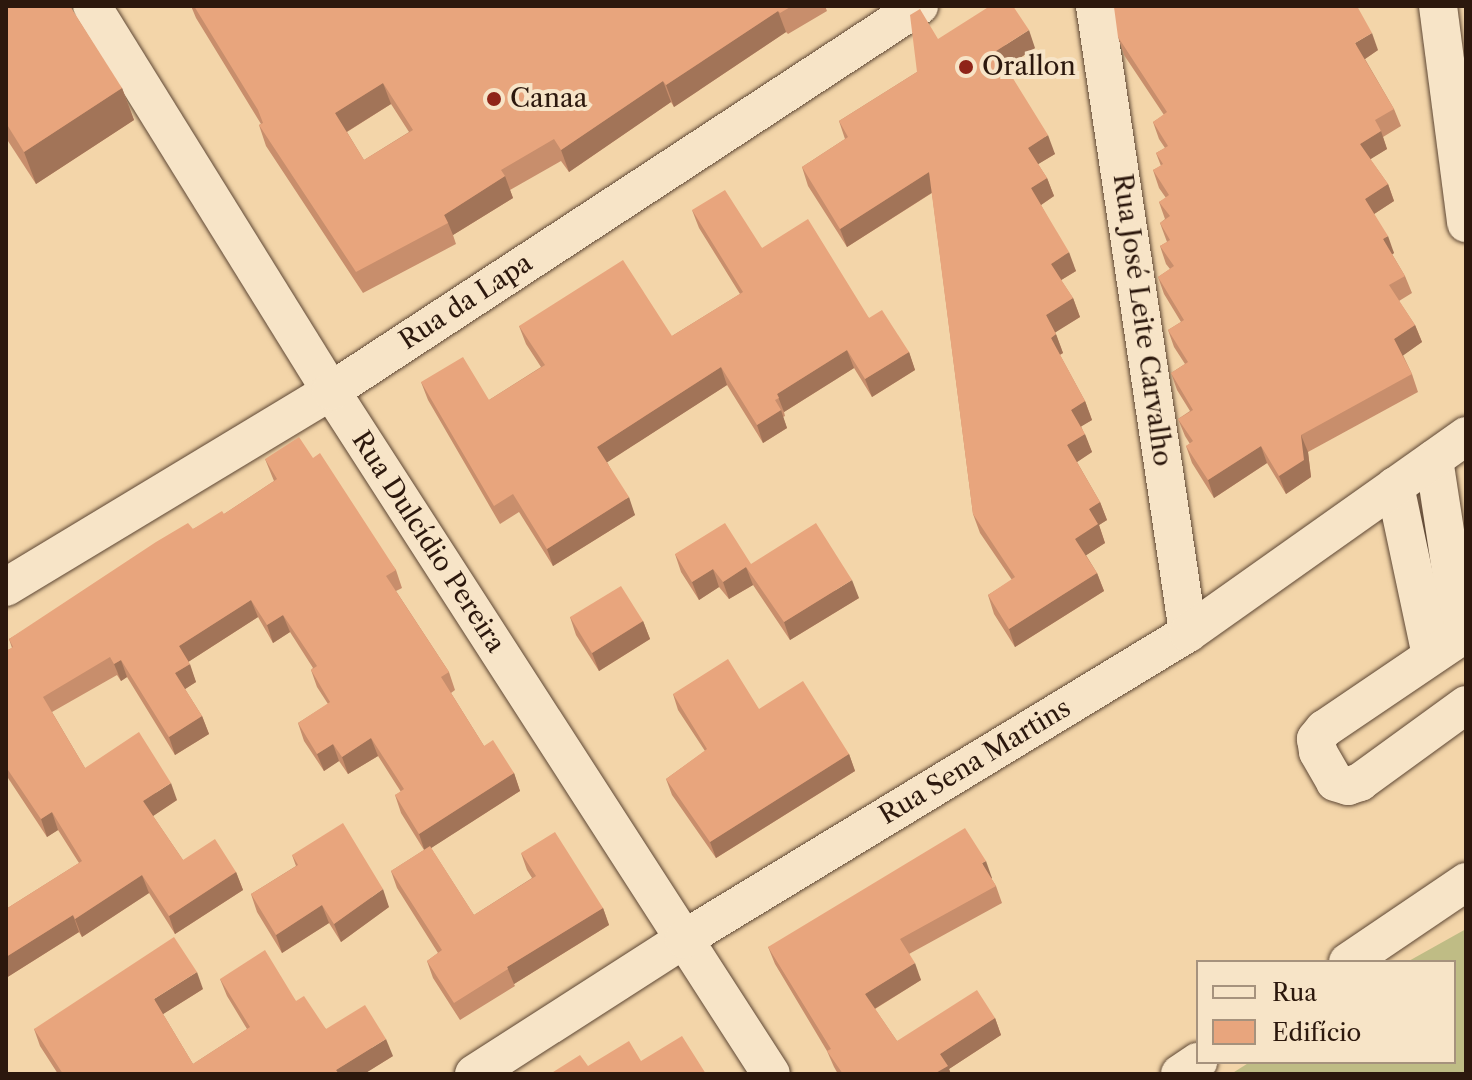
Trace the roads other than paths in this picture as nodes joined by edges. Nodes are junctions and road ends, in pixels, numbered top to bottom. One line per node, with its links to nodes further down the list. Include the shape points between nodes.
1 (92, 6): 6 (street, Rua Dulcídio Pereira)
2 (1095, 6): 11 (street, Rua José Leite Carvalho)
3 (1438, 6): 5 (street)
4 (899, 11): 6 (street, Rua da Lapa)
5 (1466, 223)
6 (331, 391): 10 (street, Rua da Lapa); 15 (street, Rua Dulcídio Pereira)
7 (1466, 436): 8 (street, Rua Sena Martins)
8 (1434, 459): 9 (street, Rua Sena Martins); 12 (street)
9 (1395, 486): 11 (street, Rua Sena Martins); 12 (street)
10 (6, 587)
11 (1188, 633): 15 (street, Rua Sena Martins)
12 (1453, 642): 13 (street, via 1324,729 1316,739 1318,752 1335,782 1348,786)
13 (1466, 705)
14 (1466, 882): 16 (street)
15 (684, 939): 17 (street, Rua Sena Martins); 18 (street, Rua Dulcídio Pereira)
16 (1351, 960)
17 (474, 1074)
18 (771, 1074)

